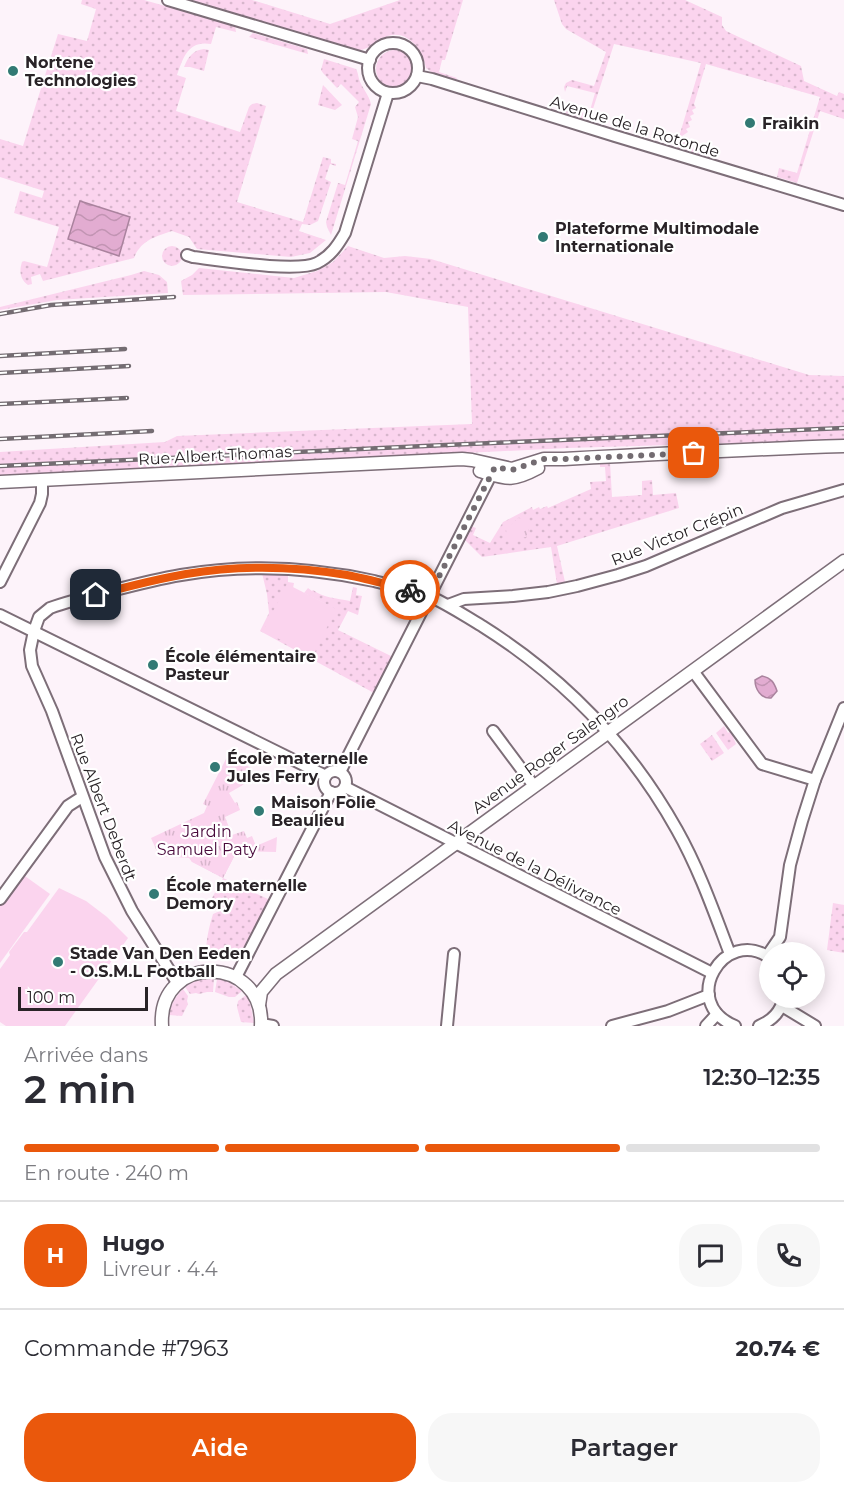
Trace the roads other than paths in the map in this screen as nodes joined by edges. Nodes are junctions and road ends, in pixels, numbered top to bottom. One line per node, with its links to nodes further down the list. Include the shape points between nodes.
1 (168, 0): 2 (street)
2 (370, 60): 3 (street, via 381,46 401,45 416,58); 4 (street, via 372,82)
3 (417, 76): 4 (street, via 404,91); 5 (street, Avenue de la Rotonde)
4 (388, 93): 6 (street, via 345,233 335,250 304,267)
5 (844, 205)
6 (188, 255)
7 (844, 446): 8 (street, Rue Albert Thomas, via 544,459 512,470)
8 (493, 470): 9 (street, Rue Albert Thomas, via 467,460); 14 (street)
9 (42, 480): 10 (street, Rue Albert Thomas); 13 (street, via 40,503)
10 (0, 482)
11 (844, 490): 15 (street, Rue Victor Crépin, via 782,508 627,572 548,592 464,599)
12 (844, 561): 18 (street, Avenue Roger Salengro)
13 (0, 582)
14 (429, 596): 15 (street); 17 (street, via 308,570 216,570 159,579 55,606 42,613); 22 (street)
15 (448, 605): 21 (street, via 547,673)
16 (0, 615): 17 (street)
17 (33, 631): 23 (street); 28 (street, Rue Albert Deberdt, via 30,661)
18 (693, 671): 21 (street, Avenue Roger Salengro); 24 (street, via 762,764)
19 (844, 708): 24 (street)
20 (494, 731): 25 (street)
21 (608, 733): 25 (street, Avenue Roger Salengro); 34 (street, via 678,832)
22 (340, 772): 23 (street); 26 (street, via 346,780)
23 (326, 776): 27 (street, via 324,783)
24 (815, 780): 31 (street, via 793,855)
25 (534, 786): 29 (street, Avenue Roger Salengro)
26 (345, 788): 27 (street); 29 (street, Avenue de la Délivrance)
27 (331, 792): 37 (street)
28 (82, 797): 30 (street, via 68,806); 38 (street, Rue Albert Deberdt, via 128,904)
29 (456, 843): 35 (street, Avenue de la Délivrance); 36 (street, Avenue Roger Salengro)
30 (2, 891)
31 (777, 942)
32 (759, 953): 34 (street)
33 (454, 954): 46 (street)
34 (730, 954): 35 (street)
35 (712, 972): 39 (street)
36 (276, 974): 37 (street, Avenue Roger Salengro, via 256,983); 40 (street, Avenue Roger Salengro, via 261,992)
37 (239, 980): 38 (street, via 222,972 204,972); 40 (street)
38 (178, 984): 44 (street, via 165,1003)
39 (709, 995): 43 (street); 47 (street)
40 (259, 1005): 45 (street)
41 (779, 1008): 50 (street, via 773,1018)
42 (791, 1008): 51 (street)
43 (717, 1014): 48 (street); 49 (street)
44 (162, 1026)
45 (265, 1026)
46 (447, 1026)
47 (612, 1026)
48 (706, 1026)
49 (735, 1026)
50 (759, 1026)
51 (815, 1026)

